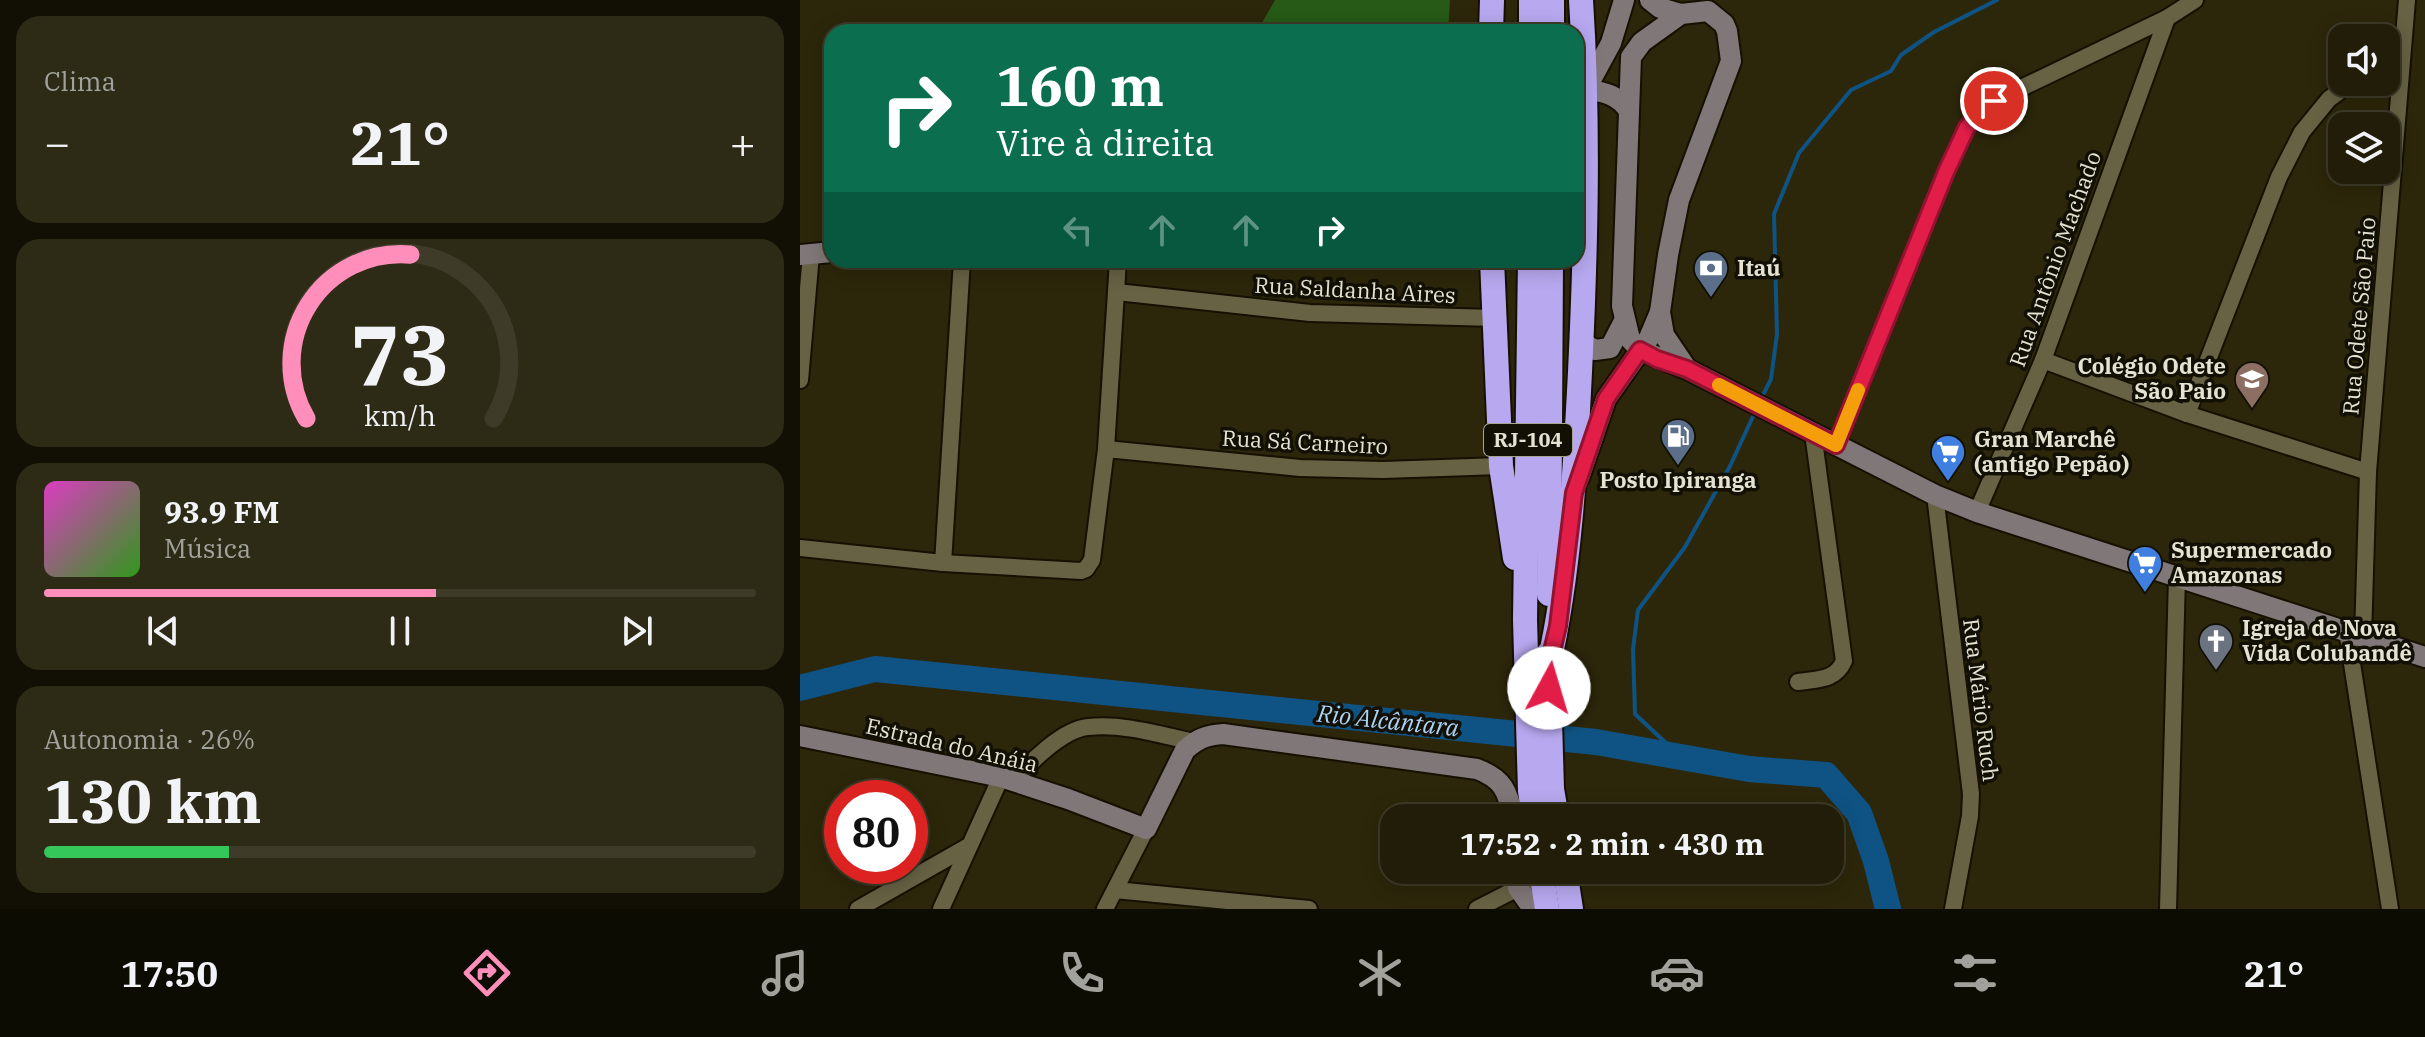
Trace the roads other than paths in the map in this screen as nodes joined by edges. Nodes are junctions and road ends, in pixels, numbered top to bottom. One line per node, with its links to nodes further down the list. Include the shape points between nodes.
1 (1492, 0): 11 (highway)
2 (1531, 0): 12 (highway)
3 (1552, 0): 13 (highway)
4 (1581, 0): 14 (highway)
5 (1624, 0): 17 (main road, via 1611,43)
6 (1650, 0): 9 (main road)
7 (2195, 0): 10 (street)
8 (2407, 0): 15 (street, Rua Odete São Paio)
9 (1681, 14): 20 (main road, via 1635,50 1629,64); 29 (main road, via 1708,11 1724,24 1731,61 1679,200)
10 (2167, 18): 34 (street, Rua Antônio Machado); 39 (street, via 1994,101 1967,127)
11 (1491, 24)
12 (1531, 24)
13 (1552, 24)
14 (1581, 24)
15 (2403, 42): 16 (street); 42 (street, Rua Odete São Paio)
16 (2400, 44)
17 (1584, 88)
18 (1584, 93): 20 (main road, via 1614,96)
19 (2333, 96): 37 (street, via 2302,132 2279,177)
20 (1629, 111): 31 (main road)
21 (805, 254): 36 (street)
22 (961, 268): 47 (street)
23 (1118, 268): 28 (street)
24 (1492, 268): 30 (highway)
25 (1530, 268): 49 (highway, RJ-104)
26 (1551, 268): 52 (highway, RJ-104)
27 (1583, 268): 32 (highway)
28 (1117, 292): 30 (street, Rua Saldanha Aires, via 1310,313); 40 (street)
29 (1660, 312): 31 (main road, via 1643,327); 33 (main road); 35 (main road, via 1664,335)
30 (1495, 318): 41 (highway)
31 (1624, 321): 32 (main road, via 1610,348 1595,350); 33 (main road)
32 (1581, 342): 43 (highway)
33 (1640, 350): 35 (main road); 43 (main road, via 1606,399)
34 (2043, 360): 37 (street); 45 (street, Rua Antônio Machado)
35 (1687, 369): 38 (main road)
36 (800, 380)
37 (2187, 414): 42 (street)
38 (1813, 433): 39 (main road); 53 (street, via 1844,661 1832,677)
39 (1836, 445): 44 (main road)
40 (1106, 449): 41 (street, Rua Sá Carneiro, via 1312,469); 47 (street, via 1089,566 1081,571)
41 (1501, 466): 49 (highway)
42 (2368, 472): 50 (street, Rua Odete São Paio)
43 (1574, 493): 52 (highway, via 1558,626)
44 (1935, 495): 45 (main road); 76 (street, Rua Mário Ruch, via 1971,794)
45 (1977, 512): 48 (main road)
46 (800, 548): 47 (street)
47 (943, 563)
48 (2177, 577): 50 (main road); 77 (street)
49 (1525, 620): 52 (highway, RJ-104)
50 (2355, 634): 51 (main road); 78 (street, Rua Odete São Paio)
51 (2425, 657)
52 (1541, 681): 57 (highway, RJ-104)
53 (1798, 682)
54 (806, 742): 56 (main road, Estrada do Anáia)
55 (1194, 742): 56 (street, via 1085,727); 58 (main road, via 1223,734 1464,767 1498,779); 61 (main road, via 1185,750)
56 (1007, 779): 61 (main road, Estrada do Anáia); 62 (street)
57 (1541, 790): 59 (highway, RJ-104); 60 (highway, RJ-104)
58 (1508, 804)
59 (1538, 804)
60 (1549, 804)
61 (1146, 829): 67 (street)
62 (967, 847): 68 (street); 69 (street)
63 (1510, 884): 72 (street)
64 (1520, 884): 73 (main road)
65 (1548, 884): 74 (highway)
66 (1556, 884): 75 (highway)
67 (1115, 890): 70 (street); 71 (street)
68 (858, 909)
69 (941, 909)
70 (1105, 909)
71 (1309, 909)
72 (1477, 909)
73 (1533, 909)
74 (1547, 909)
75 (1571, 909)
76 (1953, 909)
77 (2168, 909)
78 (2390, 909)

